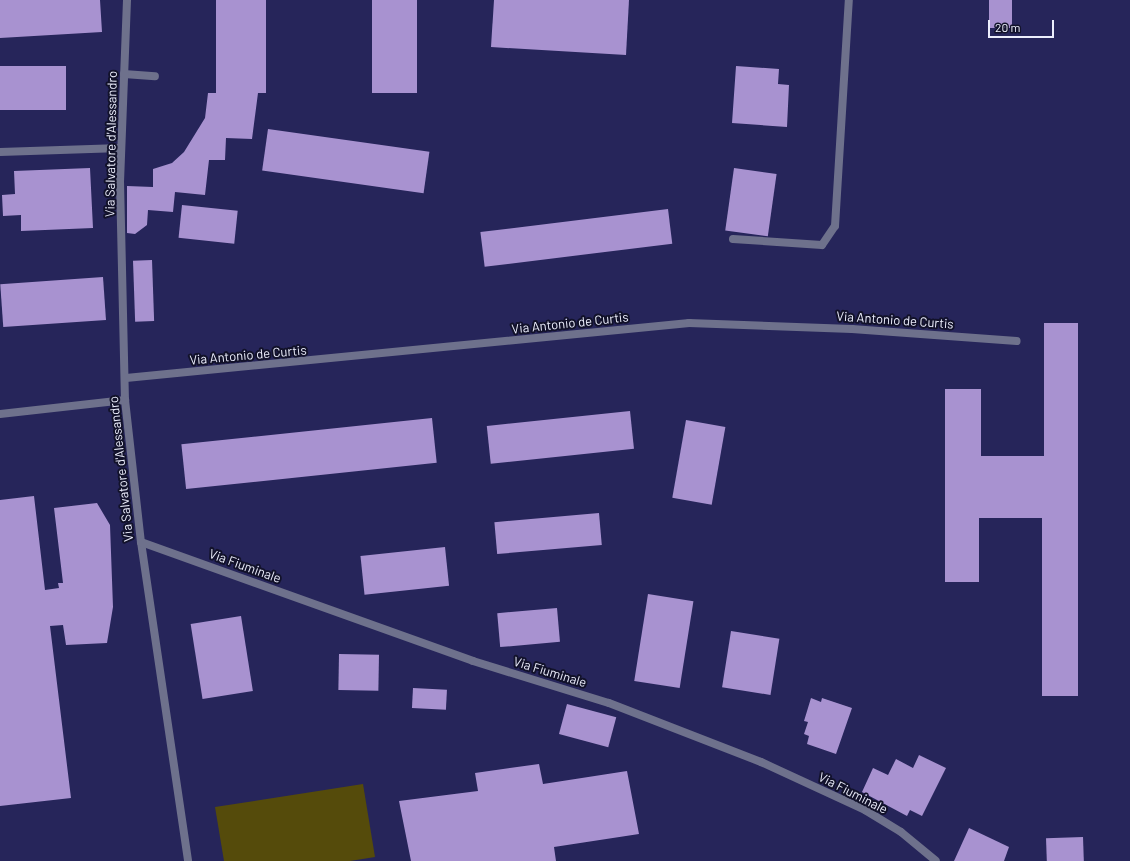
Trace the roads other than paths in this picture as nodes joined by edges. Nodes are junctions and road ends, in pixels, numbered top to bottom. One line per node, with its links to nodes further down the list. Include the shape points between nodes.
1 (127, 0): 3 (street, Via Salvatore d'Alessandro)
2 (849, 0): 7 (street, via 835,226 822,245)
3 (124, 74): 4 (street); 5 (street, Via Salvatore d'Alessandro)
4 (155, 76)
5 (121, 148): 6 (street); 9 (street, Via Salvatore d'Alessandro)
6 (0, 152)
7 (732, 239)
8 (1017, 341): 9 (street, Via Antonio de Curtis, via 852,329 689,323)
9 (126, 378): 10 (street, Via Salvatore d'Alessandro)
10 (125, 400): 11 (street); 12 (street, Via Salvatore d'Alessandro)
11 (0, 414)
12 (141, 542): 13 (street, Via Salvatore d'Alessandro); 14 (street, Via Fiuminale, via 473,661 609,703 761,762 865,810 901,832)
13 (188, 861)
14 (936, 861)

